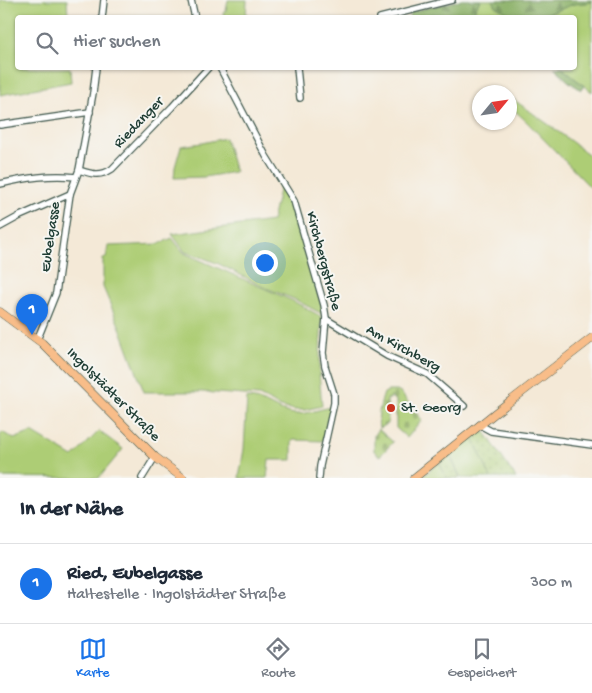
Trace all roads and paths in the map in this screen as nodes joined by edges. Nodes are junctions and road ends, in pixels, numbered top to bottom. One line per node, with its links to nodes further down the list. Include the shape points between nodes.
1 (104, 0): 4 (street)
2 (191, 0): 5 (street)
3 (452, 0): 6 (street)
4 (102, 15)
5 (194, 15)
6 (392, 15)
7 (96, 70): 12 (street, Eubelgasse)
8 (206, 70): 14 (street, Riedanger, via 112,169 103,174)
9 (221, 70): 19 (street, Kirchbergstraße, via 294,202)
10 (297, 70): 11 (street)
11 (300, 98)
12 (90, 112): 13 (street); 14 (street, Eubelgasse)
13 (0, 124)
14 (78, 173): 15 (street, Riedanger, via 37,176); 16 (street, Eubelgasse)
15 (0, 184)
16 (70, 194): 17 (street); 21 (street, Eubelgasse, via 56,293)
17 (0, 227)
18 (0, 312): 21 (main road, Ingolstädter Straße)
19 (326, 319): 22 (street, Am Kirchberg, via 387,356 427,374); 28 (street, Kirchbergstraße, via 323,354 334,403)
20 (592, 338): 23 (main road)
21 (37, 339): 25 (main road, Ingolstädter Straße)
22 (464, 406)
23 (480, 425): 24 (street, via 491,431); 29 (main road)
24 (592, 444)
25 (155, 457): 26 (street); 27 (main road, Ingolstädter Straße)
26 (142, 478)
27 (183, 478)
28 (319, 478)
29 (414, 478)

